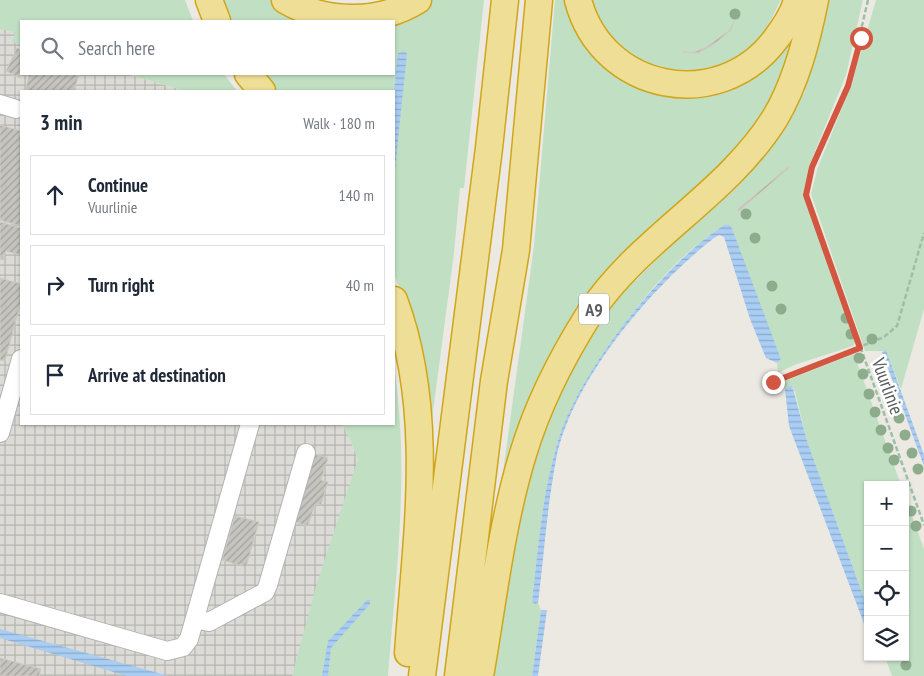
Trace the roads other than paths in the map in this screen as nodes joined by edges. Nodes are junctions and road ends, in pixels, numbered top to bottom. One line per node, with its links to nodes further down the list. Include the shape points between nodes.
1 (209, 0): 9 (highway)
2 (285, 0): 3 (highway, via 299,8 344,18 383,14)
3 (418, 0)
4 (505, 0): 20 (highway)
5 (539, 0): 21 (highway, via 516,250 494,381)
6 (578, 0): 7 (highway, via 595,37 615,60 643,76 670,84 689,85 720,80 755,62 782,30)
7 (797, 0)
8 (815, 0): 22 (highway, A9, via 804,48 771,123 739,163 629,266 592,311 565,354 540,407 523,454 506,524)
9 (217, 20)
10 (249, 75): 11 (highway)
11 (261, 90)
12 (395, 303): 19 (highway, via 409,350 420,430)
13 (20, 363): 15 (lane)
14 (250, 425): 18 (lane)
15 (0, 433)
16 (306, 452): 18 (lane, via 264,592 210,622)
17 (0, 603): 18 (lane, via 167,652 183,647)
18 (195, 619)
19 (406, 676)
20 (422, 676)
21 (458, 676)
22 (480, 676)

